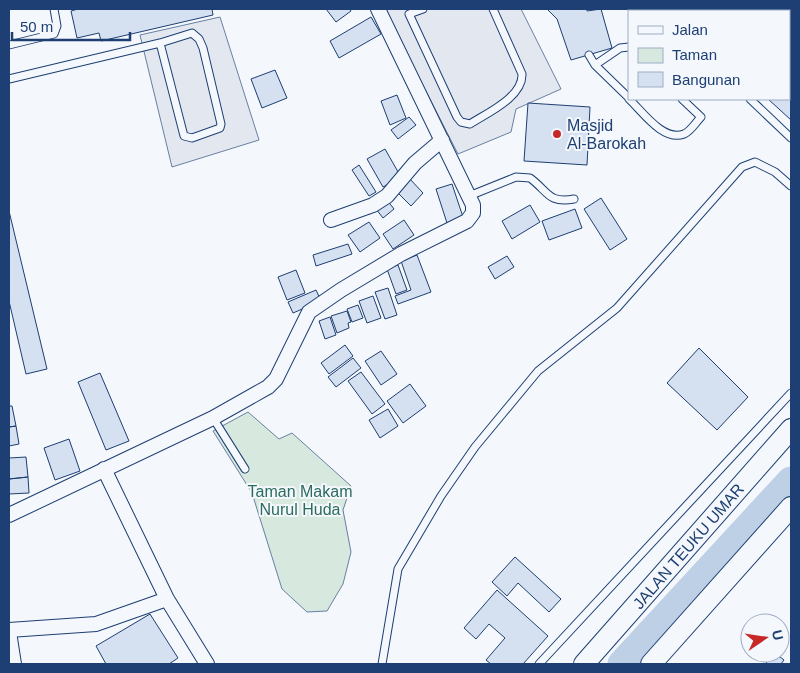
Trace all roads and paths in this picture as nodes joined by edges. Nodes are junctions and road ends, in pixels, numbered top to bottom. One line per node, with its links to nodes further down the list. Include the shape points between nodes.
1 (54, 9): 6 (lane, via 57,26 54,34)
2 (378, 9): 16 (street)
3 (493, 9): 4 (lane, via 522,74 522,81 516,91 470,124 461,122 457,117 409,14)
4 (418, 10)
5 (160, 44): 5 (lane, via 184,136 192,138 220,128 222,124 200,39 192,33); 10 (lane)
6 (9, 45)
7 (628, 47): 9 (lane, via 620,48)
8 (589, 55): 9 (lane)
9 (595, 65): 11 (lane)
10 (9, 79)
11 (628, 97)
12 (631, 100): 13 (lane, via 662,131 678,135 684,134 700,117)
13 (683, 100)
14 (751, 100): 15 (lane)
15 (791, 138)
16 (442, 140): 19 (street); 20 (street, via 415,163 387,196)
17 (791, 186): 32 (lane, via 775,172 755,162 742,167 617,308 538,371 475,447 440,496 398,569)
18 (574, 199): 19 (lane, via 550,198 530,178 516,177)
19 (471, 200): 22 (street, via 474,214 467,221 401,254 309,312 272,383)
20 (331, 220)
21 (791, 392): 33 (lane)
22 (213, 418): 24 (street); 25 (lane)
23 (791, 429): 34 (main road, JALAN TEUKU UMAR)
24 (104, 469): 27 (street); 28 (street)
25 (245, 469)
26 (791, 507): 35 (main road)
27 (9, 515)
28 (167, 599): 29 (street, via 96,624); 31 (street)
29 (9, 631): 30 (street)
30 (14, 664)
31 (207, 664)
32 (382, 664)
33 (540, 664)
34 (584, 664)
35 (651, 664)

